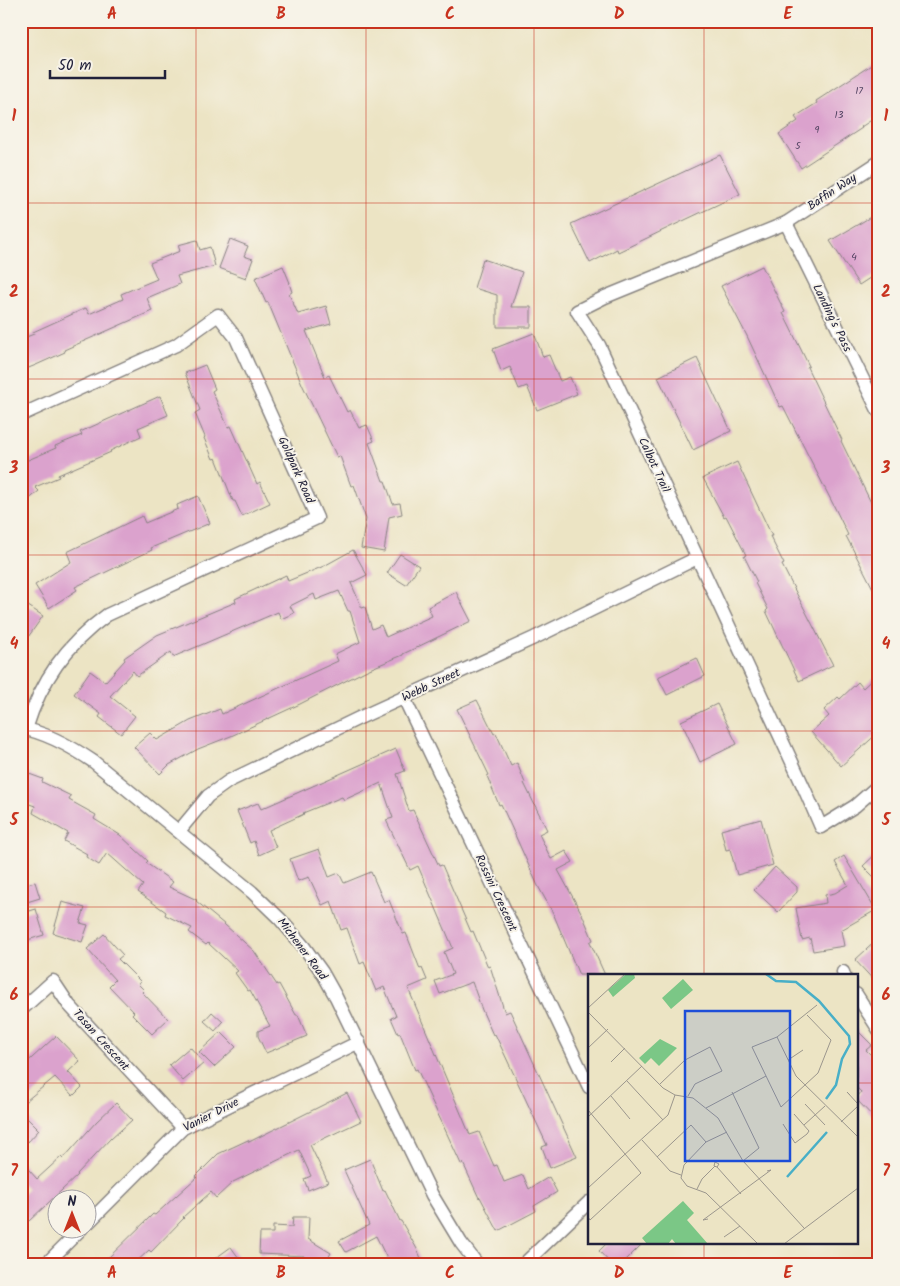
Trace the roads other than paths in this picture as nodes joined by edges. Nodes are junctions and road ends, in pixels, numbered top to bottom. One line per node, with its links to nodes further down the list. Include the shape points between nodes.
1 (879, 162): 2 (street, Baffin Way)
2 (786, 223): 3 (street, Landing's Pass); 5 (street, Calbot Trail, via 577,311 599,345)
3 (879, 412)
4 (21, 415): 7 (street, Goldpark Road, via 176,345 218,315 236,338 317,518 107,615 68,648)
5 (697, 558): 6 (street, Webb Street); 8 (street, Calbot Trail, via 821,827 855,806)
6 (404, 698): 9 (street, Webb Street, via 218,788); 14 (street, Rossini Crescent)
7 (24, 729): 9 (street, Michener Road, via 74,748)
8 (879, 785)
9 (179, 831): 13 (street, Michener Road, via 252,892 286,926 322,972)
10 (858, 997): 12 (street)
11 (21, 1010): 15 (street, Tasan Crescent, via 53,981 69,1005)
12 (879, 1030)
13 (359, 1042): 15 (street, Vanier Drive); 20 (street, Michener Road, via 432,1195)
14 (588, 1086)
15 (182, 1128): 17 (street, Vanier Drive)
16 (588, 1203): 21 (street)
17 (98, 1213)
18 (72, 1238): 19 (street)
19 (45, 1265)
20 (478, 1265)
21 (523, 1265)

